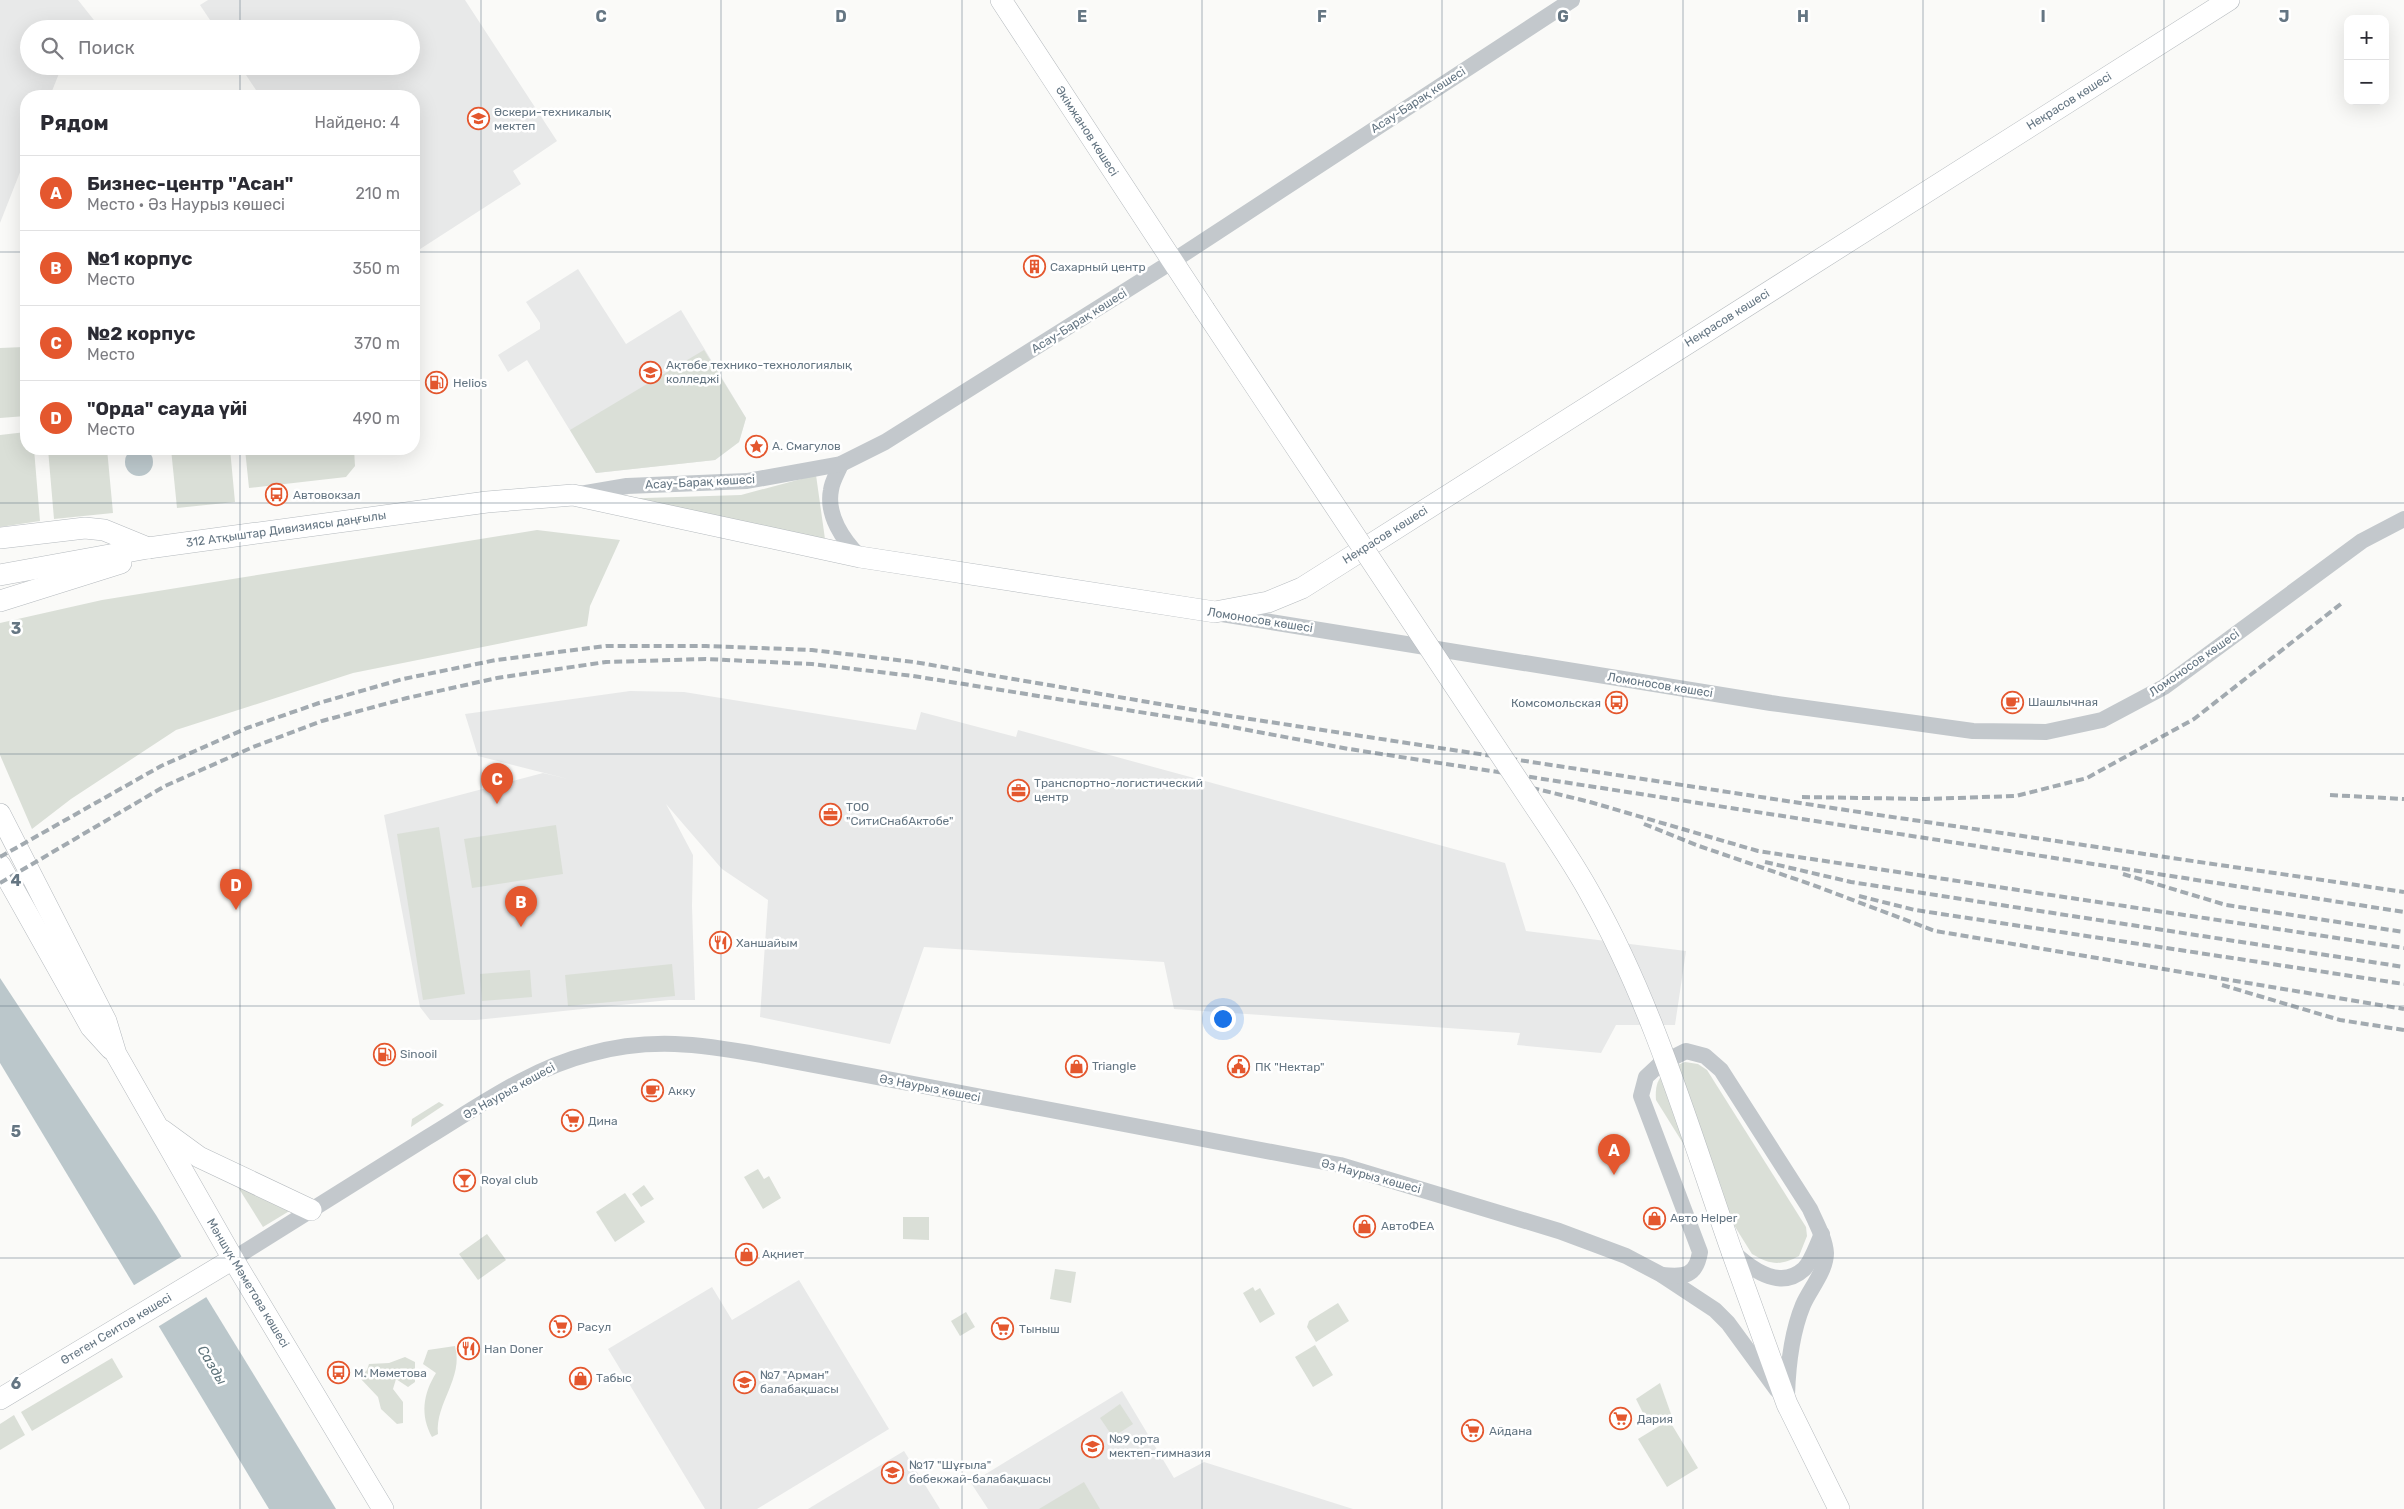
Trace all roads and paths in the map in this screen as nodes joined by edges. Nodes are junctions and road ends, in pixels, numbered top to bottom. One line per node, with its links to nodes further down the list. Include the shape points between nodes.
1 (1000, 0): 4 (main road, Әкімжанов көшесі)
2 (1572, 0): 4 (street, Асау-Барақ көшесі)
3 (2228, 0): 13 (main road, Некрасов көшесі, via 1302,588 1268,602)
4 (1173, 261): 5 (street, Асау-Барақ көшесі, via 885,442); 20 (main road, Әкімжанов көшесі, bridge, via 1593,898 1632,979 1660,1048)
5 (841, 464): 6 (street, Асау-Барақ көшесі, via 747,481 627,486); 10 (street, via 831,489 830,505 842,536)
6 (583, 493): 9 (main road, 312 Атқыштар Дивизиясы даңғылы, via 487,502); 10 (main road, 312 Атқыштар Дивизиясы даңғылы)
7 (2404, 519): 13 (street, Ломоносов көшесі, via 2362,541 2164,687 2102,720 2046,732 1973,731 1771,703)
8 (0, 538): 9 (main road, via 84,528 104,530)
9 (148, 548): 11 (main road, 312 Атқыштар Дивизиясы даңғылы); 12 (main road, via 98,572)
10 (860, 557): 13 (main road, Ломоносов көшесі)
11 (0, 575)
12 (0, 602)
13 (1215, 612)
14 (0, 814): 16 (main road, Мәншүк Мәметова көшесі, via 106,1021)
15 (0, 865): 16 (main road, Мәншүк Мәметова көшесі, via 91,1026)
16 (116, 1054): 17 (main road, Мәншүк Мәметова көшесі)
17 (156, 1126): 18 (main road, via 199,1157); 21 (main road, Мәншүк Мәметова көшесі)
18 (311, 1210): 21 (street, Әз Наурыз көшесі); 22 (street, Әз Наурыз көшесі, via 498,1094 552,1066 621,1047 688,1043 1340,1165 1559,1231 1626,1256)
19 (1822, 1234): 20 (street, via 1805,1268 1782,1278 1771,1278 1761,1273); 22 (street, via 1721,1070 1705,1056 1686,1051 1660,1064 1646,1077 1641,1096 1700,1252 1693,1271 1680,1276); 24 (street, via 1826,1253 1822,1269 1803,1306 1792,1342)
20 (1732, 1252): 24 (main road, Әкімжанов көшесі)
21 (232, 1259): 23 (main road, Өтеген Сеитов көшесі); 25 (main road, Мәншүк Мәметова көшесі)
22 (1662, 1275): 24 (street, Әз Наурыз көшесі, via 1715,1310 1728,1323)
23 (0, 1399)
24 (1787, 1404): 26 (main road)
25 (383, 1509)
26 (1839, 1509)

